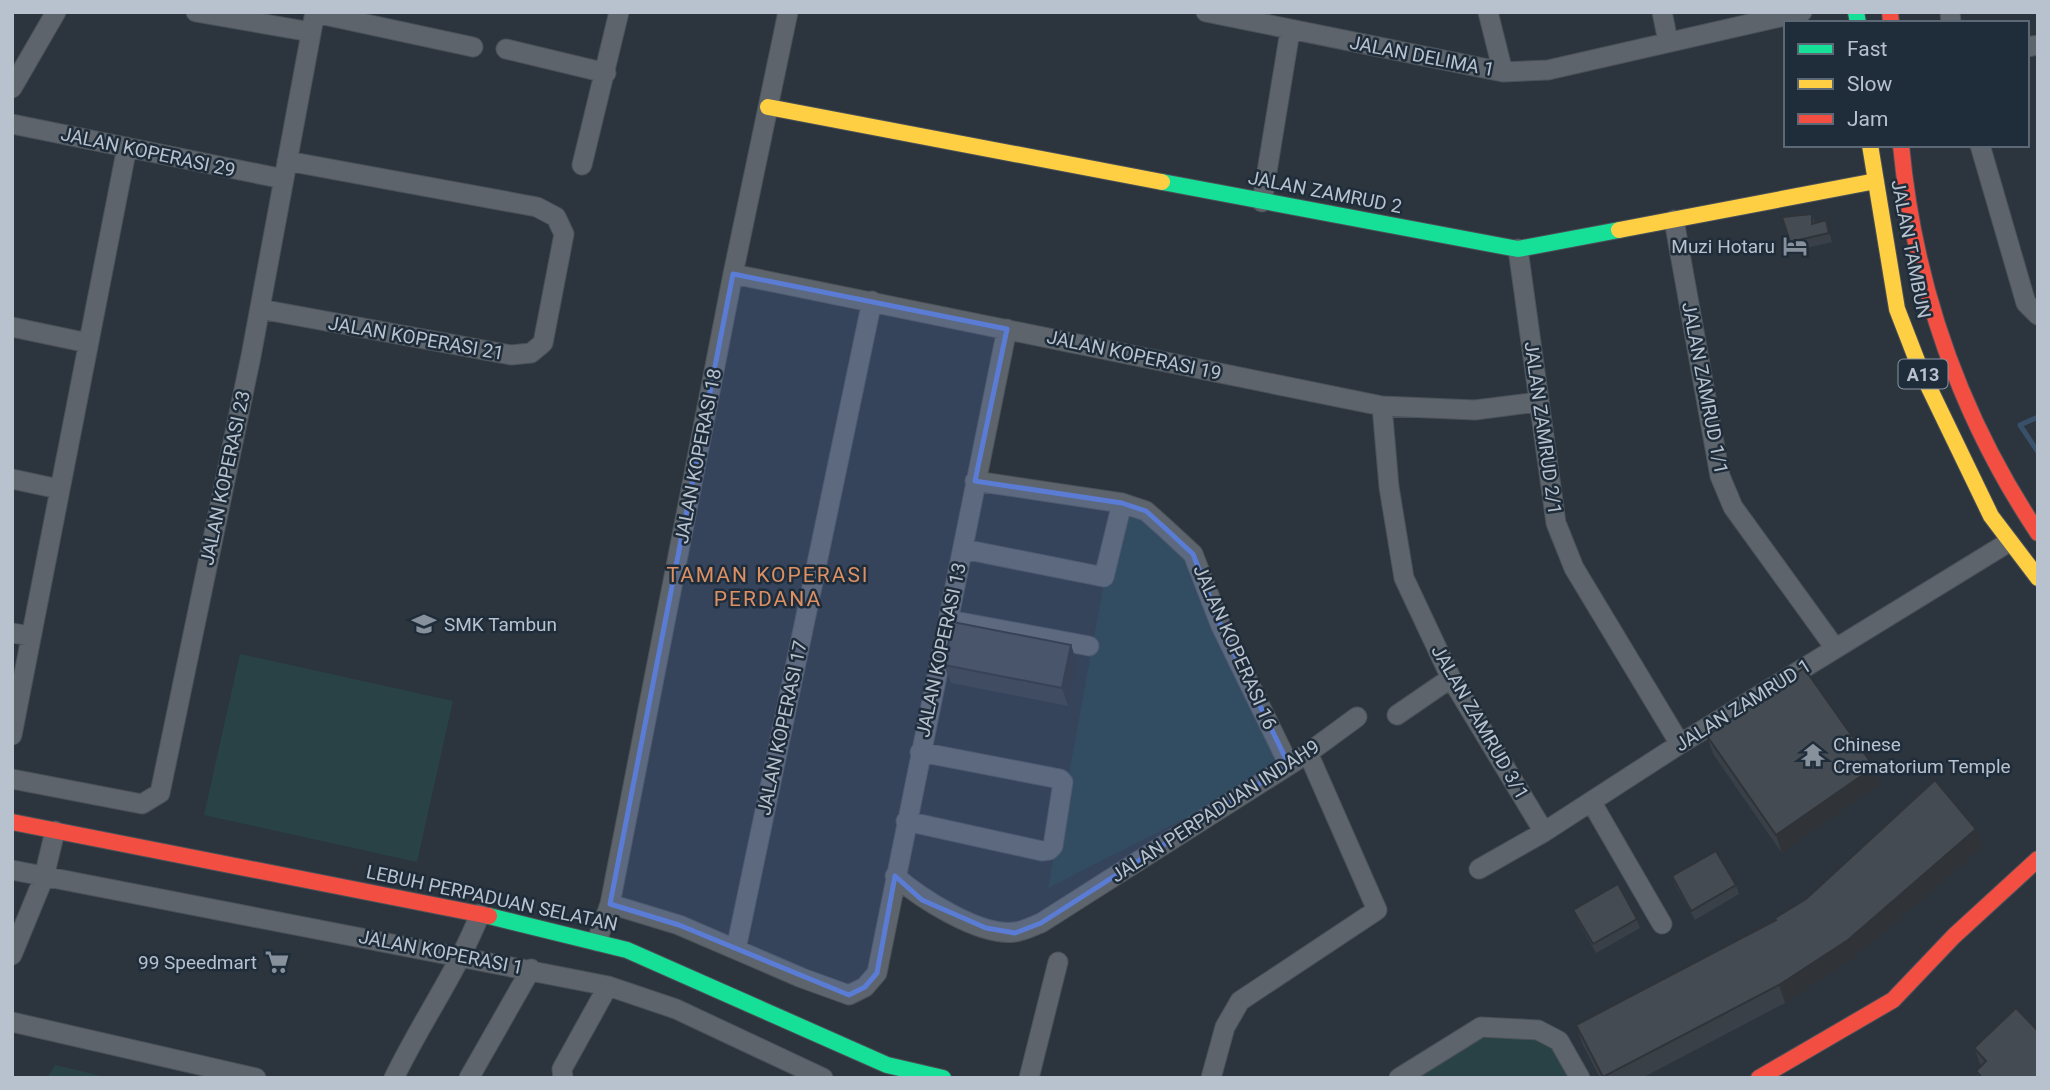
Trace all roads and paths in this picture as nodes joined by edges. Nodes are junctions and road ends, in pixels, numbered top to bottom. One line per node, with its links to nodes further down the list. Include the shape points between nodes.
1 (56, 12): 17 (street)
2 (196, 12): 11 (street)
3 (315, 12): 11 (street, JALAN KOPERASI 23); 13 (street)
4 (620, 12): 16 (street)
5 (788, 12): 18 (street, JALAN KOPERASI 18)
6 (1206, 12): 10 (street, JALAN DELIMA 1)
7 (1488, 12): 15 (street)
8 (1662, 12): 12 (street)
9 (1802, 12): 12 (street, JALAN DELIMA 1)
10 (1290, 31): 15 (street, JALAN DELIMA 1); 27 (street)
11 (311, 32): 25 (street, JALAN KOPERASI 23)
12 (1668, 41): 15 (street, JALAN DELIMA 1, via 1548,70)
13 (472, 47)
14 (506, 49): 16 (street)
15 (1503, 72)
16 (606, 74): 24 (street)
17 (12, 88)
18 (768, 107): 27 (street, JALAN ZAMRUD 2); 30 (street, JALAN KOPERASI 18)
19 (12, 124): 20 (street, JALAN KOPERASI 29)
20 (127, 147): 25 (street, JALAN KOPERASI 29); 36 (street)
21 (1870, 147): 26 (street, JALAN TAMBUN / A13)
22 (1901, 147): 43 (street, JALAN TAMBUN / A13, via 1914,251 1933,323 1968,410)
23 (1981, 147): 33 (street, via 2026,303)
24 (582, 165)
25 (286, 170): 32 (street, JALAN KOPERASI 23); 32 (street, JALAN KOPERASI 21, via 537,207 556,216 564,234 543,343 531,354 511,355)
26 (1876, 181): 28 (street, JALAN ZAMRUD 2); 44 (street, JALAN TAMBUN / A13, via 1897,309 1927,383)
27 (1262, 202): 29 (street, JALAN ZAMRUD 2)
28 (1675, 219): 29 (street, JALAN ZAMRUD 2); 50 (street, JALAN ZAMRUD 1/1, via 1720,476 1733,507)
29 (1518, 248): 37 (street, JALAN ZAMRUD 2/1)
30 (733, 274): 31 (street, JALAN KOPERASI 19); 70 (street, JALAN KOPERASI 18)
31 (872, 301): 35 (street, JALAN KOPERASI 19); 74 (street, JALAN KOPERASI 17)
32 (260, 309): 59 (street, JALAN KOPERASI 23, via 160,793 142,804)
33 (2038, 315)
34 (12, 327): 36 (street)
35 (1007, 329): 38 (street, JALAN KOPERASI 19); 40 (street, JALAN KOPERASI 13)
36 (88, 343): 41 (street)
37 (1538, 402): 38 (street, JALAN KOPERASI 19, via 1475,410); 55 (street, JALAN ZAMRUD 2/1, via 1556,523 1574,568)
38 (1382, 405): 51 (street, JALAN ZAMRUD 3/1, via 1404,578)
39 (12, 479): 41 (street)
40 (975, 481): 42 (street, JALAN KOPERASI 16); 45 (street, JALAN KOPERASI 13)
41 (59, 489): 48 (street)
42 (1122, 503): 45 (street, via 1104,577); 58 (street, JALAN KOPERASI 16, via 1146,511 1193,554 1220,626)
43 (2038, 533)
44 (2009, 542): 46 (street, JALAN TAMBUN / A13); 50 (street, JALAN ZAMRUD 1)
45 (963, 549): 47 (street, JALAN KOPERASI 13)
46 (2038, 578)
47 (949, 620): 49 (street); 56 (street, JALAN KOPERASI 13)
48 (22, 635): 54 (street)
49 (1089, 646)
50 (1835, 648): 55 (street, JALAN ZAMRUD 1)
51 (1451, 678): 52 (street); 64 (street, JALAN ZAMRUD 3/1)
52 (1397, 715)
53 (1357, 717): 57 (street, JALAN PERPADUAN INDAH9)
54 (12, 735)
55 (1680, 744): 60 (street, JALAN ZAMRUD 1)
56 (920, 752): 61 (street, JALAN KOPERASI 13); 61 (street, via 1060,779 1054,846 1042,851)
57 (1308, 753): 58 (street, JALAN PERPADUAN INDAH9); 90 (street, via 1377,910 1240,1001 1225,1027)
58 (1289, 765): 68 (street, JALAN PERPADUAN INDAH9, via 1041,923 1015,933 986,929 922,900)
59 (12, 779)
60 (1592, 803): 64 (street, JALAN ZAMRUD 1); 72 (street)
61 (906, 821): 68 (street, JALAN KOPERASI 13)
62 (12, 822): 63 (street, LEBUH PERPADUAN SELATAN)
63 (55, 831): 69 (street); 71 (street, LEBUH PERPADUAN SELATAN)
64 (1544, 832): 66 (street, JALAN ZAMRUD 1)
65 (2038, 859): 93 (street, via 1892,1000)
66 (1479, 869)
67 (12, 870): 69 (street, JALAN KOPERASI 1)
68 (895, 876): 74 (street, JALAN KOPERASI 13, via 877,973 865,987 849,995)
69 (44, 877): 75 (street); 76 (street, JALAN KOPERASI 1)
70 (610, 904): 73 (street, JALAN KOPERASI 18); 74 (street)
71 (480, 914): 73 (street, LEBUH PERPADUAN SELATAN); 76 (street)
72 (1662, 924)
73 (597, 941): 81 (street, LEBUH PERPADUAN SELATAN, via 628,950)
74 (736, 949)
75 (12, 955)
76 (463, 956): 78 (street, JALAN KOPERASI 1); 84 (street)
77 (1058, 962): 89 (street)
78 (531, 969): 79 (street, JALAN KOPERASI 1); 85 (street)
79 (608, 986): 86 (street, via 562,1069); 87 (street, JALAN KOPERASI 1, via 677,1009)
80 (12, 1022): 82 (street)
81 (886, 1071): 88 (street, LEBUH PERPADUAN SELATAN)
82 (204, 1073): 83 (street)
83 (256, 1078)
84 (394, 1078)
85 (469, 1078)
86 (563, 1078)
87 (823, 1078)
88 (943, 1078)
89 (1029, 1078)
90 (1211, 1078)
91 (1399, 1078): 92 (street, via 1481,1027 1538,1030 1548,1035 1559,1041)
92 (1580, 1078)
93 (1759, 1078)

